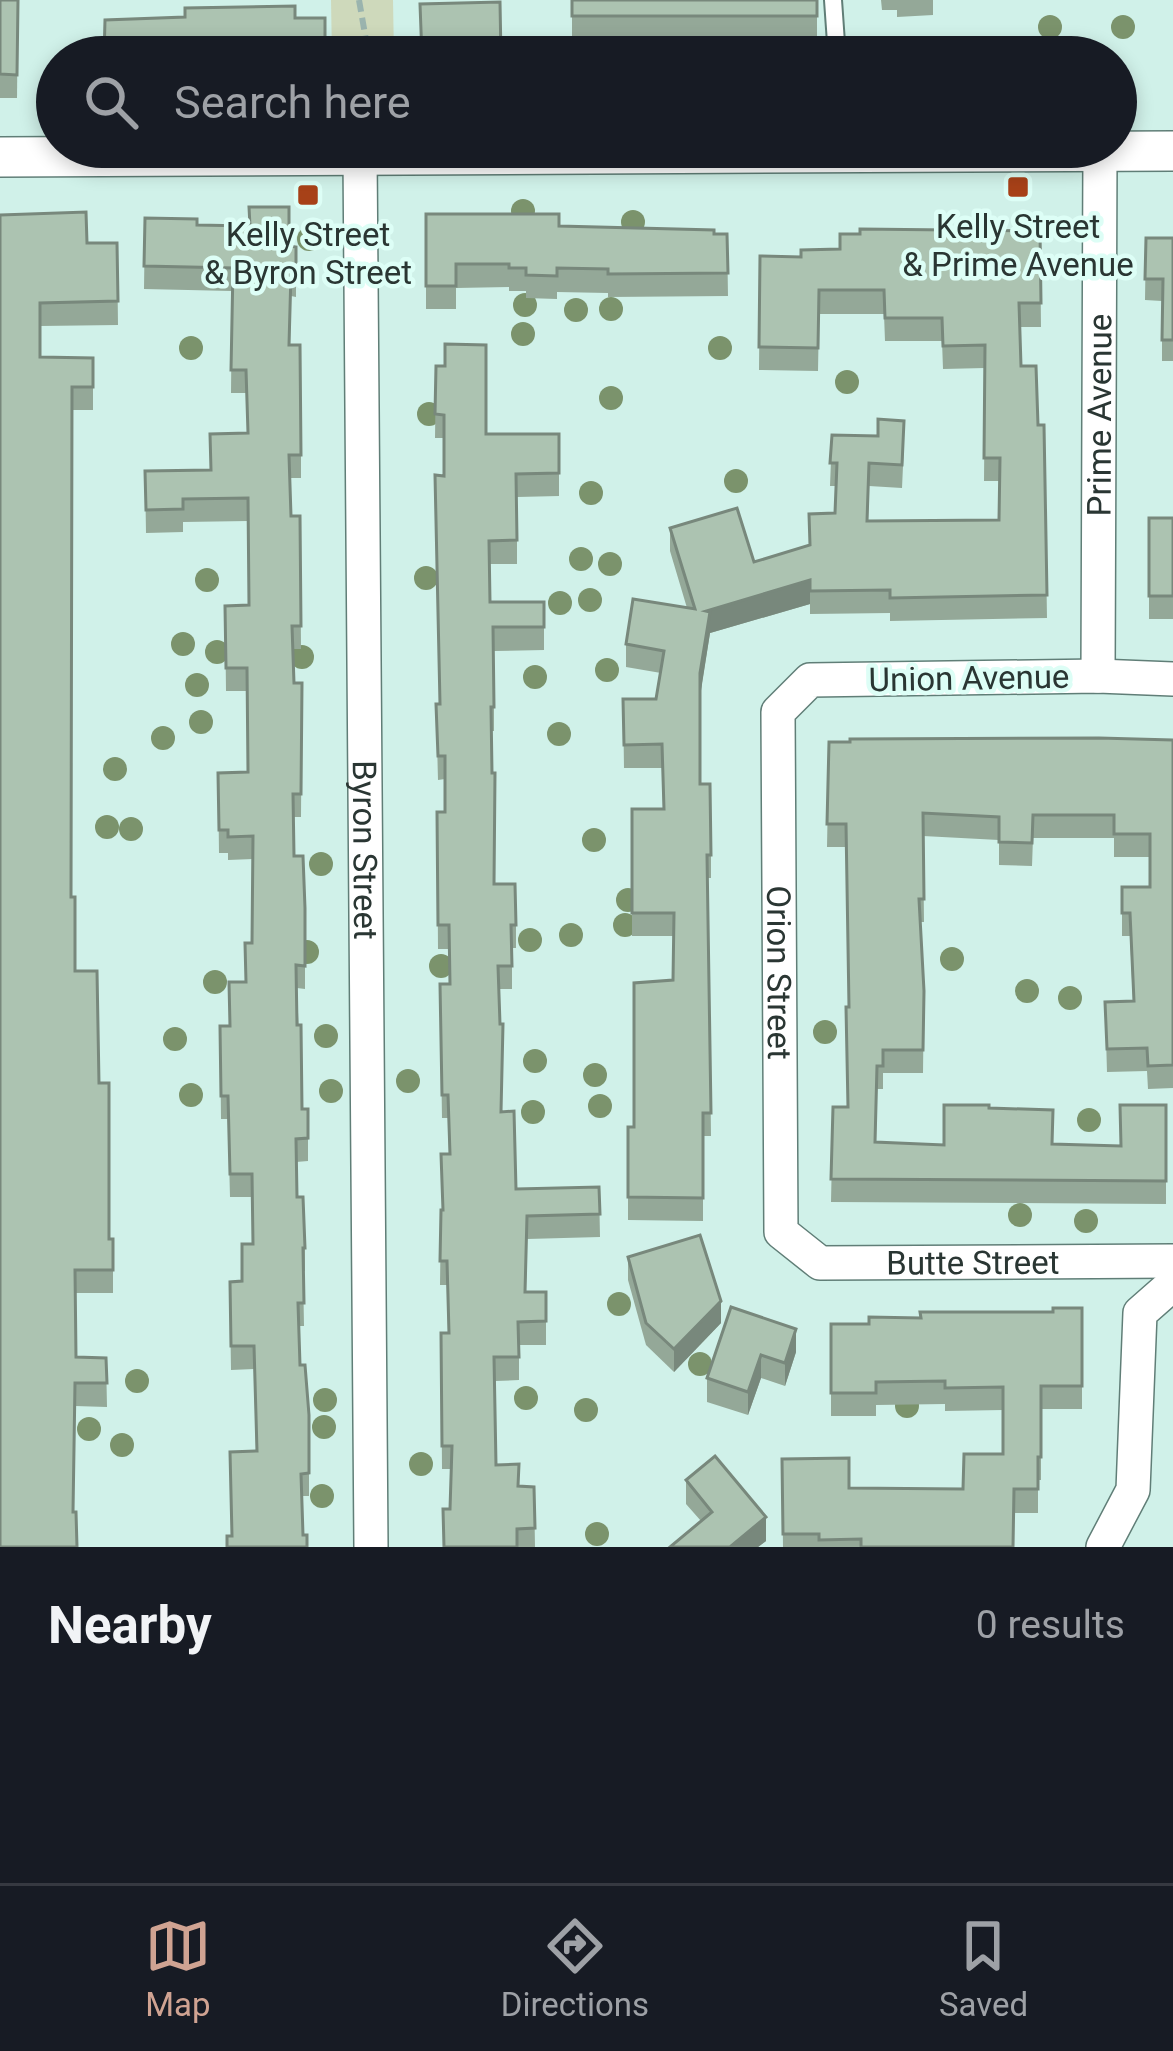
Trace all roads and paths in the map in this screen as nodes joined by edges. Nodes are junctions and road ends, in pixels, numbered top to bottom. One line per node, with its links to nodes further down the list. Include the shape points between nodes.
1 (359, 0): 3 (path)
2 (832, 0): 4 (lane)
3 (366, 36)
4 (835, 36)
5 (1137, 151): 6 (street)
6 (1173, 151)
7 (0, 157): 8 (street)
8 (36, 157)
9 (360, 168): 17 (street, Byron Street)
10 (1100, 168): 11 (street, Prime Avenue)
11 (1098, 676): 12 (street, Union Avenue); 13 (street, Union Avenue, via 810,680)
12 (1173, 679)
13 (778, 712): 14 (street, Orion Street)
14 (781, 1232): 15 (street, Butte Street, via 820,1263)
15 (1173, 1261)
16 (1173, 1283): 18 (street, via 1140,1313 1133,1490)
17 (371, 1547)
18 (1102, 1547)

